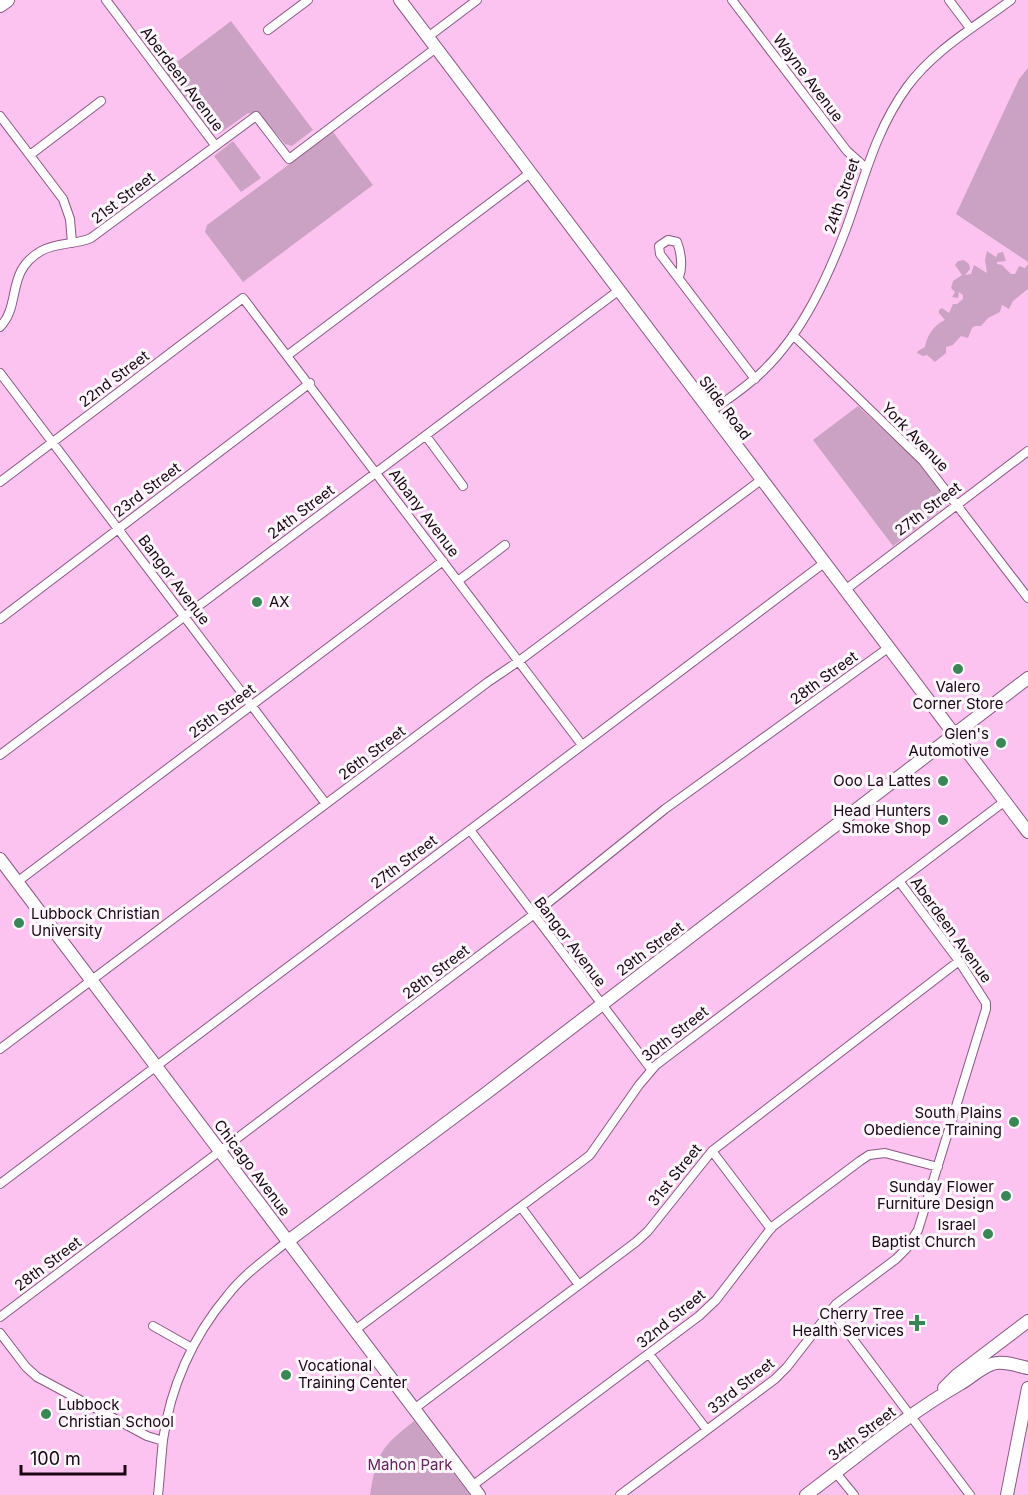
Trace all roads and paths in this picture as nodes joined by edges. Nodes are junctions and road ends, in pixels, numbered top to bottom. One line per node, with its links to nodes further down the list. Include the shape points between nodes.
1 (7, 0): 9 (main road)
2 (106, 0): 16 (street, Aberdeen Avenue)
3 (309, 0): 11 (street)
4 (400, 0): 12 (street, Slide Road)
5 (477, 0): 12 (street)
6 (732, 0): 18 (street, Wayne Avenue, via 847,152)
7 (949, 0): 10 (street)
8 (1011, 0): 10 (street, 24th Street)
9 (0, 5)
10 (970, 28): 18 (street, 24th Street, via 925,65 908,85 883,125)
11 (268, 30)
12 (428, 37): 13 (street, Slide Road)
13 (436, 48): 16 (street, 21st Street, via 289,159 256,116); 19 (street, Slide Road)
14 (101, 101): 17 (street)
15 (0, 116): 17 (street)
16 (215, 145): 20 (street, 21st Street, via 91,238)
17 (30, 155): 20 (street, via 68,209)
18 (866, 168): 25 (street, 24th Street, via 846,229 819,290)
19 (530, 173): 22 (street, Slide Road); 26 (street)
20 (72, 243): 24 (street, 21st Street, via 40,252 23,267 9,314)
21 (679, 277): 28 (street)
22 (618, 291): 30 (street, Slide Road); 31 (street, 24th Street)
23 (243, 298): 26 (street, Albany Avenue); 32 (street, 22nd Street)
24 (0, 327)
25 (792, 336): 28 (street, 24th Street); 38 (street, York Avenue, via 923,461)
26 (288, 355): 29 (street, Albany Avenue)
27 (0, 373): 32 (street, Bangor Avenue)
28 (755, 379): 30 (street, 24th Street)
29 (310, 383): 34 (street, Albany Avenue); 39 (street, 23rd Street)
30 (710, 412): 35 (street, Slide Road)
31 (426, 436): 34 (street, 24th Street); 37 (street)
32 (52, 442): 36 (street, 22nd Street); 39 (street, Bangor Avenue)
33 (1028, 451): 38 (street, 27th Street)
34 (377, 473): 41 (street, Albany Avenue); 46 (street, 24th Street)
35 (761, 480): 42 (street, Slide Road); 49 (street, 26th Street)
36 (0, 482)
37 (463, 486)
38 (957, 504): 44 (street, 27th Street); 45 (street, York Avenue)
39 (118, 529): 46 (street, Bangor Avenue); 47 (street, 23rd Street)
40 (505, 545): 43 (street)
41 (443, 561): 43 (street, Albany Avenue); 51 (street, 25th Street)
42 (824, 563): 44 (street, Slide Road); 53 (street, 27th Street)
43 (458, 581): 49 (street, Albany Avenue)
44 (845, 590): 48 (street, Slide Road)
45 (1028, 598)
46 (184, 617): 51 (street, Bangor Avenue); 54 (street, 24th Street)
47 (0, 619)
48 (888, 648): 52 (street, Slide Road); 62 (street, 28th Street, via 665,809)
49 (519, 662): 53 (street, Albany Avenue); 56 (street, 26th Street)
50 (1028, 678): 52 (street, 29th Street)
51 (252, 706): 56 (street, Bangor Avenue); 61 (street, 25th Street)
52 (953, 734): 55 (street, Slide Road); 65 (street, 29th Street)
53 (582, 745): 57 (street, 27th Street)
54 (0, 755)
55 (1005, 801): 58 (street, Slide Road); 60 (street, 30th Street)
56 (326, 804): 64 (street, 26th Street)
57 (470, 830): 62 (street, Bangor Avenue); 67 (street, 27th Street)
58 (1028, 832)
59 (0, 859): 61 (street, Chicago Avenue)
60 (899, 881): 63 (street, Aberdeen Avenue); 68 (street, 30th Street)
61 (17, 882): 64 (street, Chicago Avenue)
62 (533, 915): 65 (street, Bangor Avenue); 70 (street, 28th Street)
63 (959, 961): 69 (street, 31st Street); 71 (street, Aberdeen Avenue, via 986,1003 986,1010)
64 (92, 980): 66 (street, 26th Street); 67 (street, Chicago Avenue)
65 (601, 1005): 68 (street, Bangor Avenue); 75 (street, 29th Street)
66 (0, 1049)
67 (156, 1066): 70 (street, Chicago Avenue); 72 (street, 27th Street)
68 (651, 1069): 73 (street, 30th Street, via 590,1155)
69 (712, 1150): 74 (street); 76 (street, 31st Street, via 648,1231)
70 (220, 1151): 75 (street, Chicago Avenue); 78 (street, 28th Street)
71 (939, 1167): 74 (street, 32nd Street, via 885,1154 869,1155); 77 (street, 33rd Street, via 918,1230 906,1249)
72 (0, 1184)
73 (521, 1207): 76 (street); 81 (street, 30th Street)
74 (771, 1229): 84 (street, 32nd Street, via 716,1300)
75 (288, 1241): 81 (street, Chicago Avenue); 83 (street, via 227,1295)
76 (579, 1285): 89 (street, 31st Street)
77 (831, 1310): 90 (street); 91 (street, 33rd Street, via 775,1379)
78 (0, 1317)
79 (1028, 1322): 87 (street, 34th Street, via 957,1376)
80 (153, 1326): 83 (street)
81 (355, 1330): 89 (street, Chicago Avenue)
82 (0, 1333): 92 (street, via 37,1377 147,1436)
83 (192, 1348): 92 (street, via 178,1382)
84 (649, 1354): 91 (street); 94 (street, 32nd Street)
85 (1028, 1368): 87 (street, 34th Street, via 993,1364)
86 (1028, 1388): 88 (street)
87 (935, 1398): 90 (street, 34th Street)
88 (1026, 1407): 100 (street)
89 (414, 1409): 94 (street, Chicago Avenue)
90 (912, 1415): 93 (street, 34th Street); 99 (street)
91 (707, 1430): 96 (street, 33rd Street)
92 (163, 1440): 95 (street)
93 (836, 1473): 97 (street, 34th Street); 98 (street)
94 (476, 1490)
95 (158, 1495)
96 (620, 1495)
97 (806, 1495)
98 (854, 1495)
99 (970, 1495)
100 (1008, 1495)

